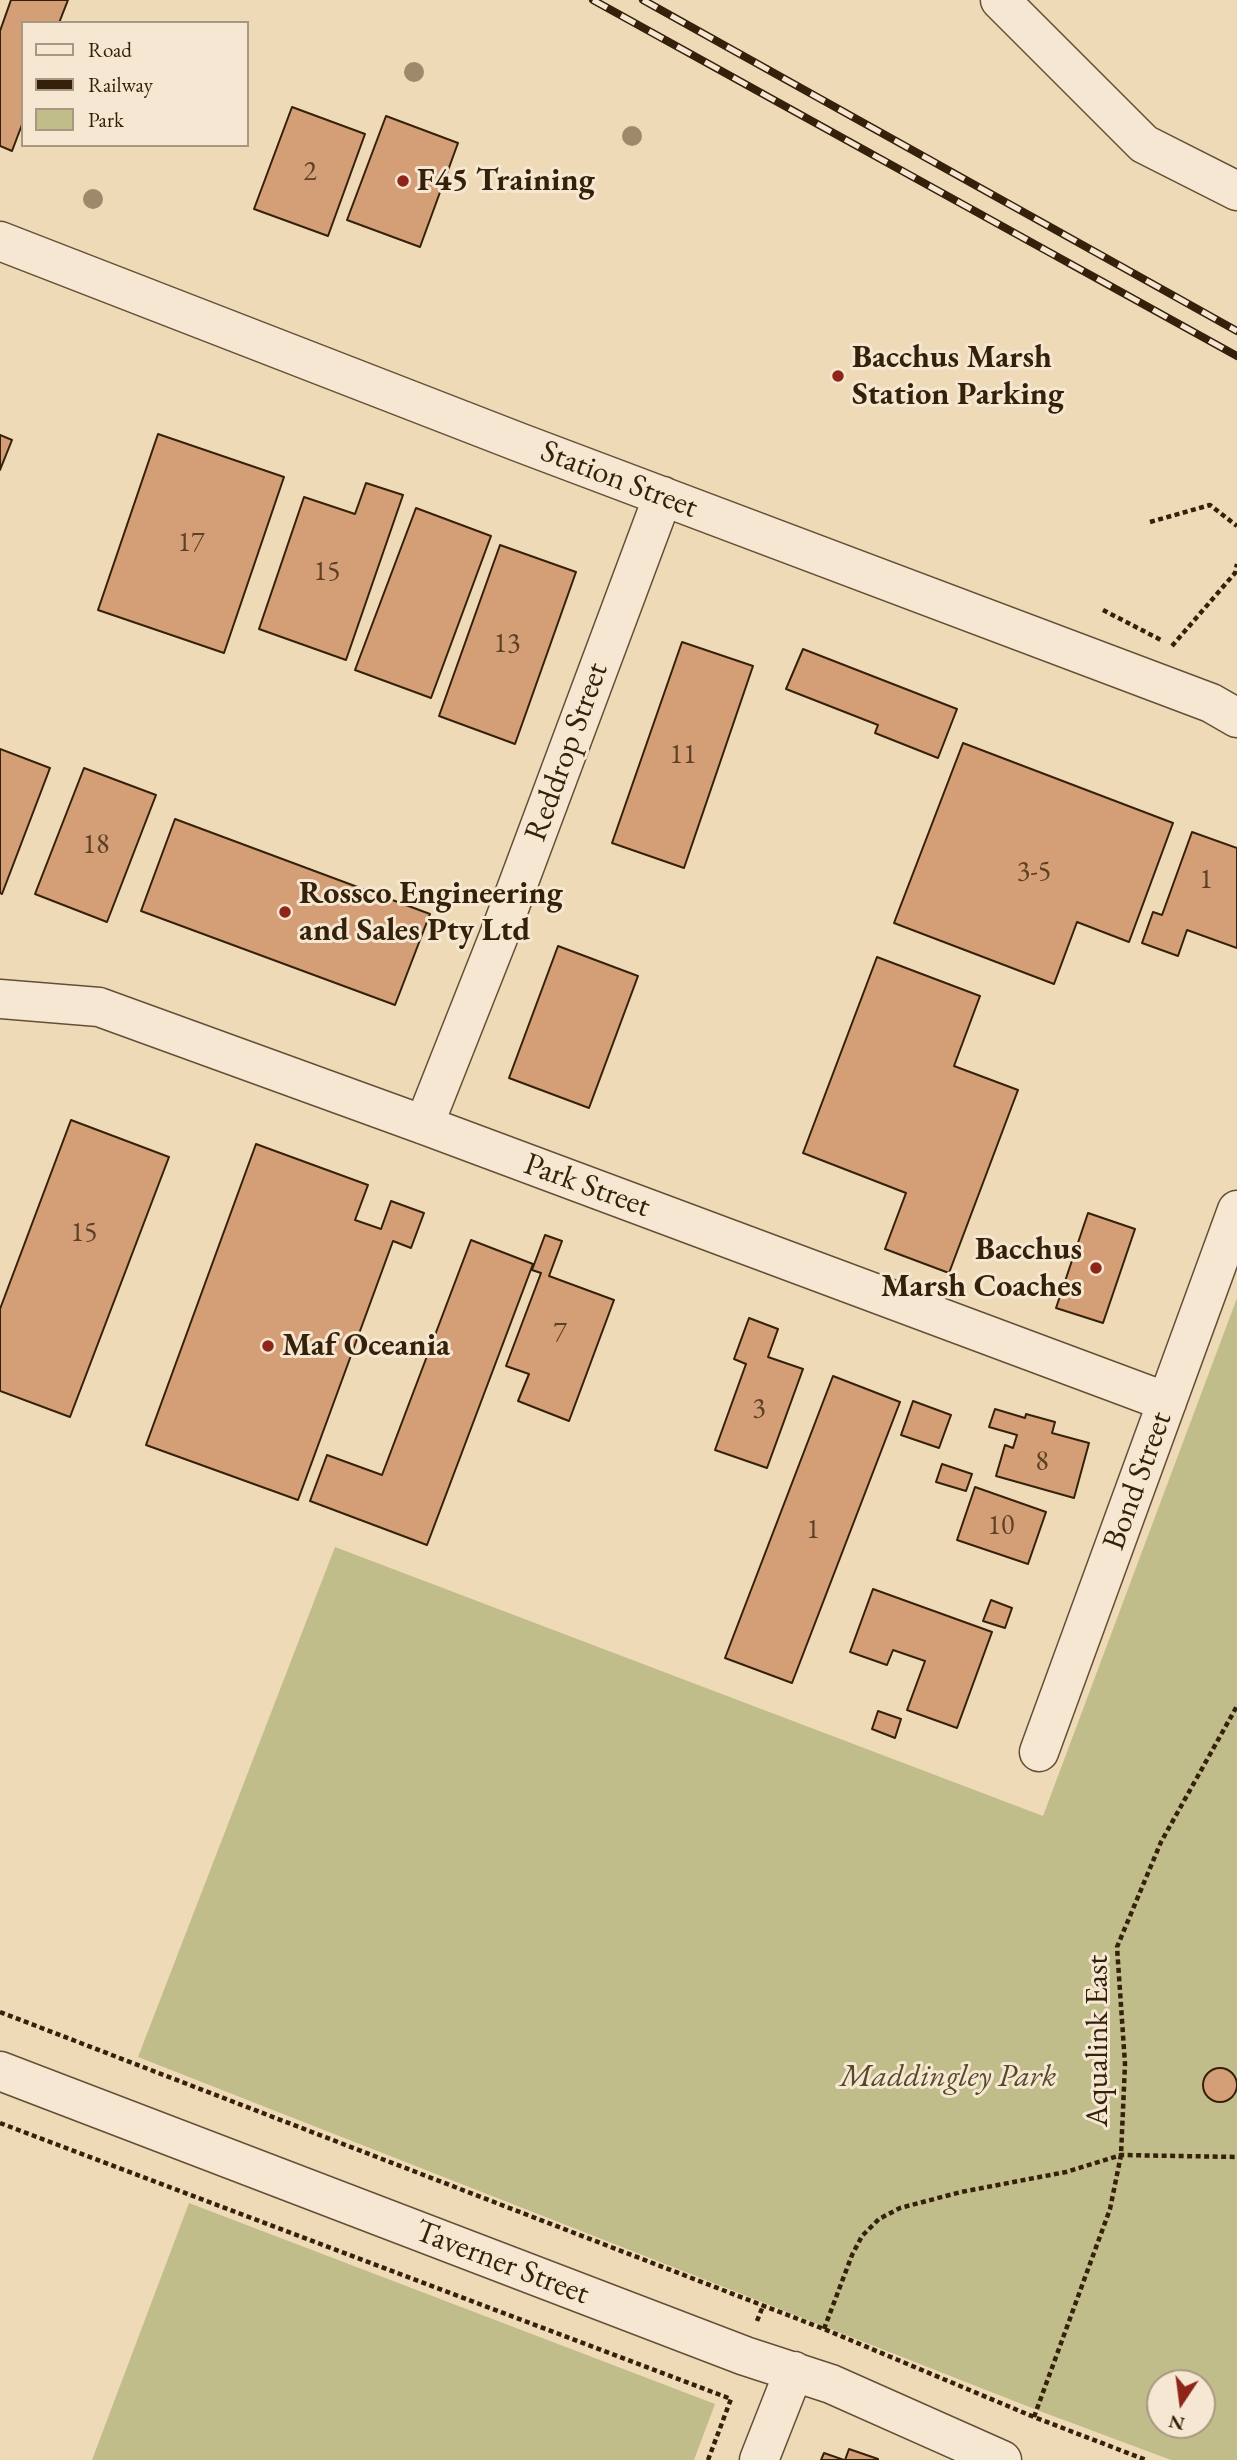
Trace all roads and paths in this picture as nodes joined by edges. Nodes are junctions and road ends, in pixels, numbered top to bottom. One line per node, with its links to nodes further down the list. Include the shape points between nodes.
1 (1000, 0): 2 (street, via 1144,144)
2 (1237, 191)
3 (0, 241): 4 (street, Station Street)
4 (663, 496): 9 (street, Station Street, via 1211,703); 11 (street, Reddrop Street)
5 (1150, 522): 6 (path, via 1210,505)
6 (1237, 526)
7 (1237, 564): 8 (path, via 1235,573)
8 (1172, 646)
9 (1237, 718)
10 (0, 999): 11 (street, Park Street, via 99,1007)
11 (425, 1125): 13 (street, Park Street)
12 (1237, 1210): 13 (street, Bond Street)
13 (1167, 1402): 15 (street, Bond Street)
14 (1237, 1706): 19 (path, Aqualink East, via 1161,1842 1118,1947 1125,2064)
15 (1039, 1752)
16 (0, 2012): 21 (path)
17 (0, 2071): 22 (street, Taverner Street)
18 (0, 2123): 23 (path)
19 (1121, 2155): 20 (path); 21 (path, Aqualink East, via 1066,2172 919,2201 879,2219 852,2255); 24 (path, via 1110,2209)
20 (1237, 2157)
21 (824, 2329): 24 (path)
22 (794, 2371): 25 (street); 26 (street, Taverner Street)
23 (731, 2399)
24 (1034, 2417): 27 (path)
25 (759, 2460)
26 (1002, 2460)
27 (1146, 2460)

